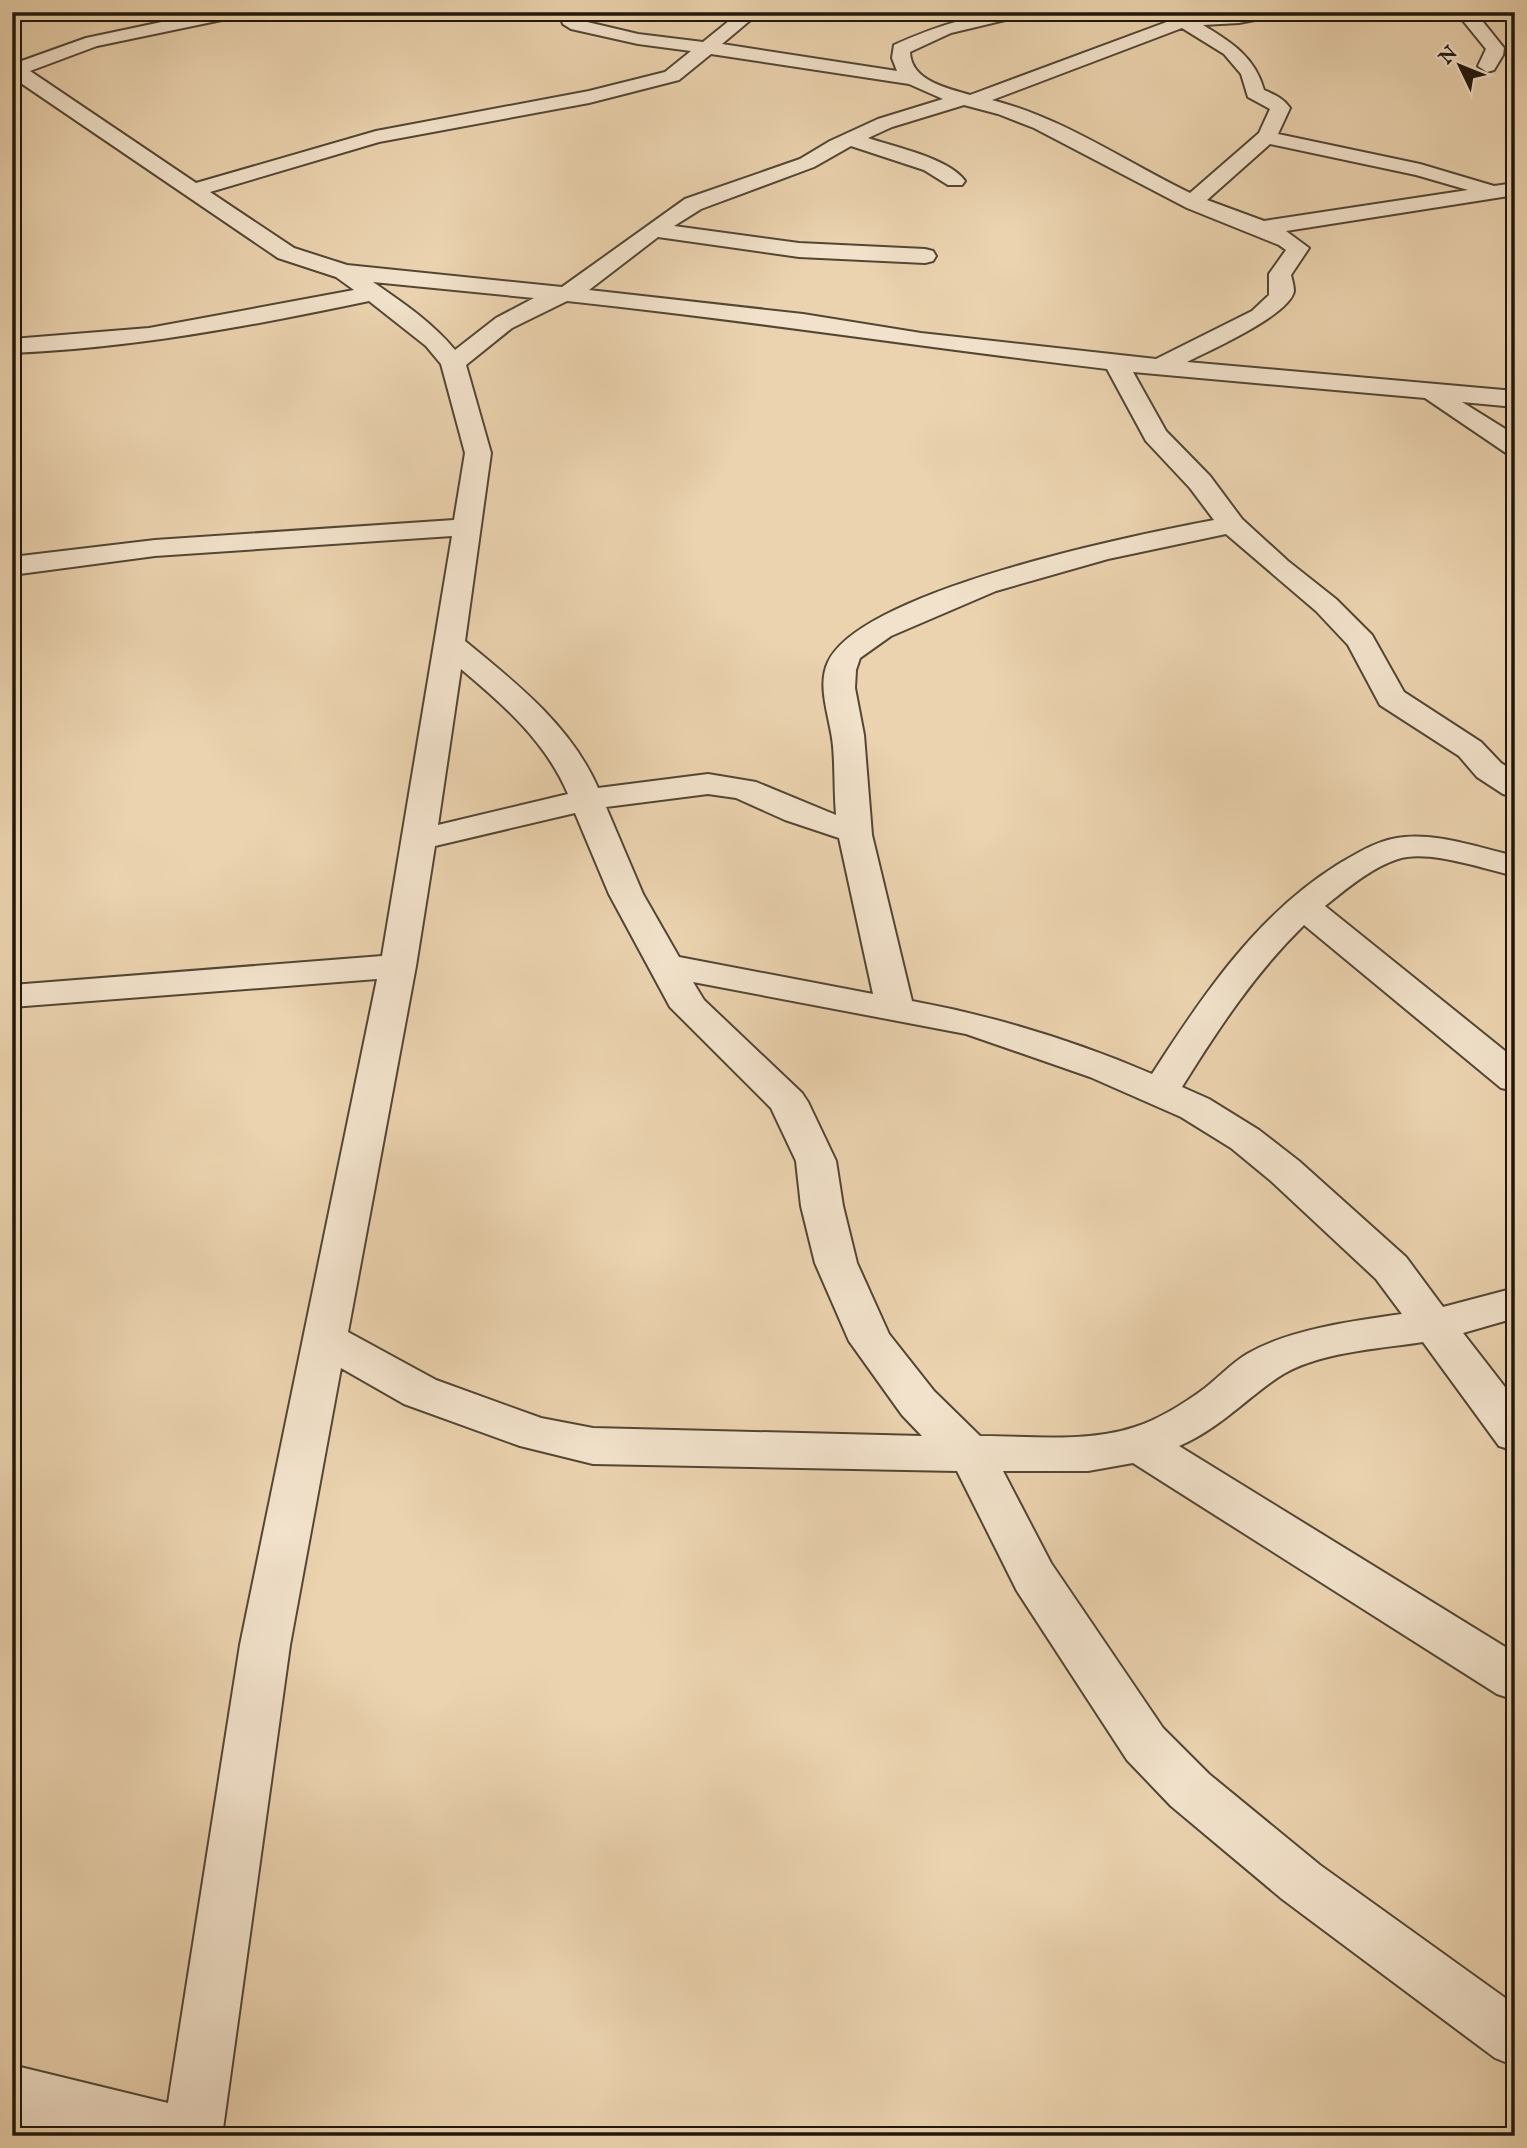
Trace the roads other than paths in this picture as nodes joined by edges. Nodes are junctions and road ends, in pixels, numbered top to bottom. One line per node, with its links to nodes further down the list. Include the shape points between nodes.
1 (236, 12): 11 (street, via 92,42)
2 (568, 12): 9 (street, via 569,20 601,32)
3 (751, 12): 9 (street)
4 (1016, 12): 12 (street, via 945,29 901,49 903,64)
5 (1152, 12): 8 (street)
6 (1270, 12): 8 (street)
7 (1465, 12): 10 (street, via 1494,48)
8 (1185, 21): 13 (street); 14 (street, via 1231,50 1250,73 1255,93 1278,104)
9 (705, 48): 12 (street); 17 (street, via 683,70 660,80 376,137)
10 (1488, 66)
11 (15, 72): 17 (street)
12 (914, 79): 13 (street)
13 (967, 100): 15 (street, via 911,114); 19 (street, via 1017,113 1080,141)
14 (1266, 136): 18 (street); 19 (street)
15 (849, 139): 16 (street, via 931,166); 21 (street, via 807,163 693,204)
16 (955, 181)
17 (195, 190): 23 (street, via 285,253)
18 (1509, 193): 20 (street)
19 (1193, 202): 20 (street)
20 (1260, 228): 29 (street, via 1297,248 1280,274 1279,298 1260,316)
21 (654, 230): 22 (street, via 799,250); 25 (street)
22 (925, 256)
23 (344, 272): 24 (street); 25 (street)
24 (374, 292): 26 (street, via 149,335); 27 (street, via 435,341)
25 (568, 293): 27 (street, via 504,323); 28 (street)
26 (12, 346)
27 (453, 363): 34 (street, via 478,453)
28 (1116, 363): 29 (street); 33 (street, via 1155,435 1200,482)
29 (1160, 367): 30 (street)
30 (1431, 393): 31 (street); 32 (street)
31 (1515, 399)
32 (1515, 447)
33 (1231, 525): 37 (street, via 1361,641 1391,698); 39 (street, via 1086,554 1022,572 917,612 860,643 848,654 839,674)
34 (467, 527): 35 (street, via 155,548); 36 (street)
35 (12, 566)
36 (450, 644): 38 (street, via 547,732 575,773); 40 (street)
37 (1506, 776)
38 (586, 800): 39 (street, via 725,785); 40 (street); 44 (street, via 626,894)
39 (855, 832): 46 (street)
40 (419, 840): 43 (street)
41 (1515, 866): 42 (street, via 1443,851 1392,849 1339,877)
42 (1303, 906): 47 (street); 48 (street, via 1224,996)
43 (398, 966): 45 (street); 51 (street)
44 (667, 966): 46 (street); 54 (street, via 689,1007 788,1102 816,1161 836,1263 872,1341 918,1403)
45 (12, 996)
46 (896, 1010): 48 (street, via 1010,1035)
47 (1515, 1079)
48 (1160, 1091): 50 (street, via 1245,1139 1285,1171 1391,1268)
49 (1515, 1303): 50 (street)
50 (1434, 1325): 52 (street); 53 (street, via 1341,1339 1286,1355 1262,1366 1218,1402)
51 (327, 1340): 54 (street, via 420,1392 536,1434 593,1446); 59 (street, via 265,1645)
52 (1515, 1434)
53 (1140, 1444): 54 (street, via 1088,1453); 55 (street)
54 (972, 1455): 56 (street, via 1034,1577 1145,1744 1190,1790 1301,1882)
55 (1515, 1679)
56 (1515, 2039)
57 (12, 2094): 58 (street)
58 (185, 2136)
59 (192, 2136)

